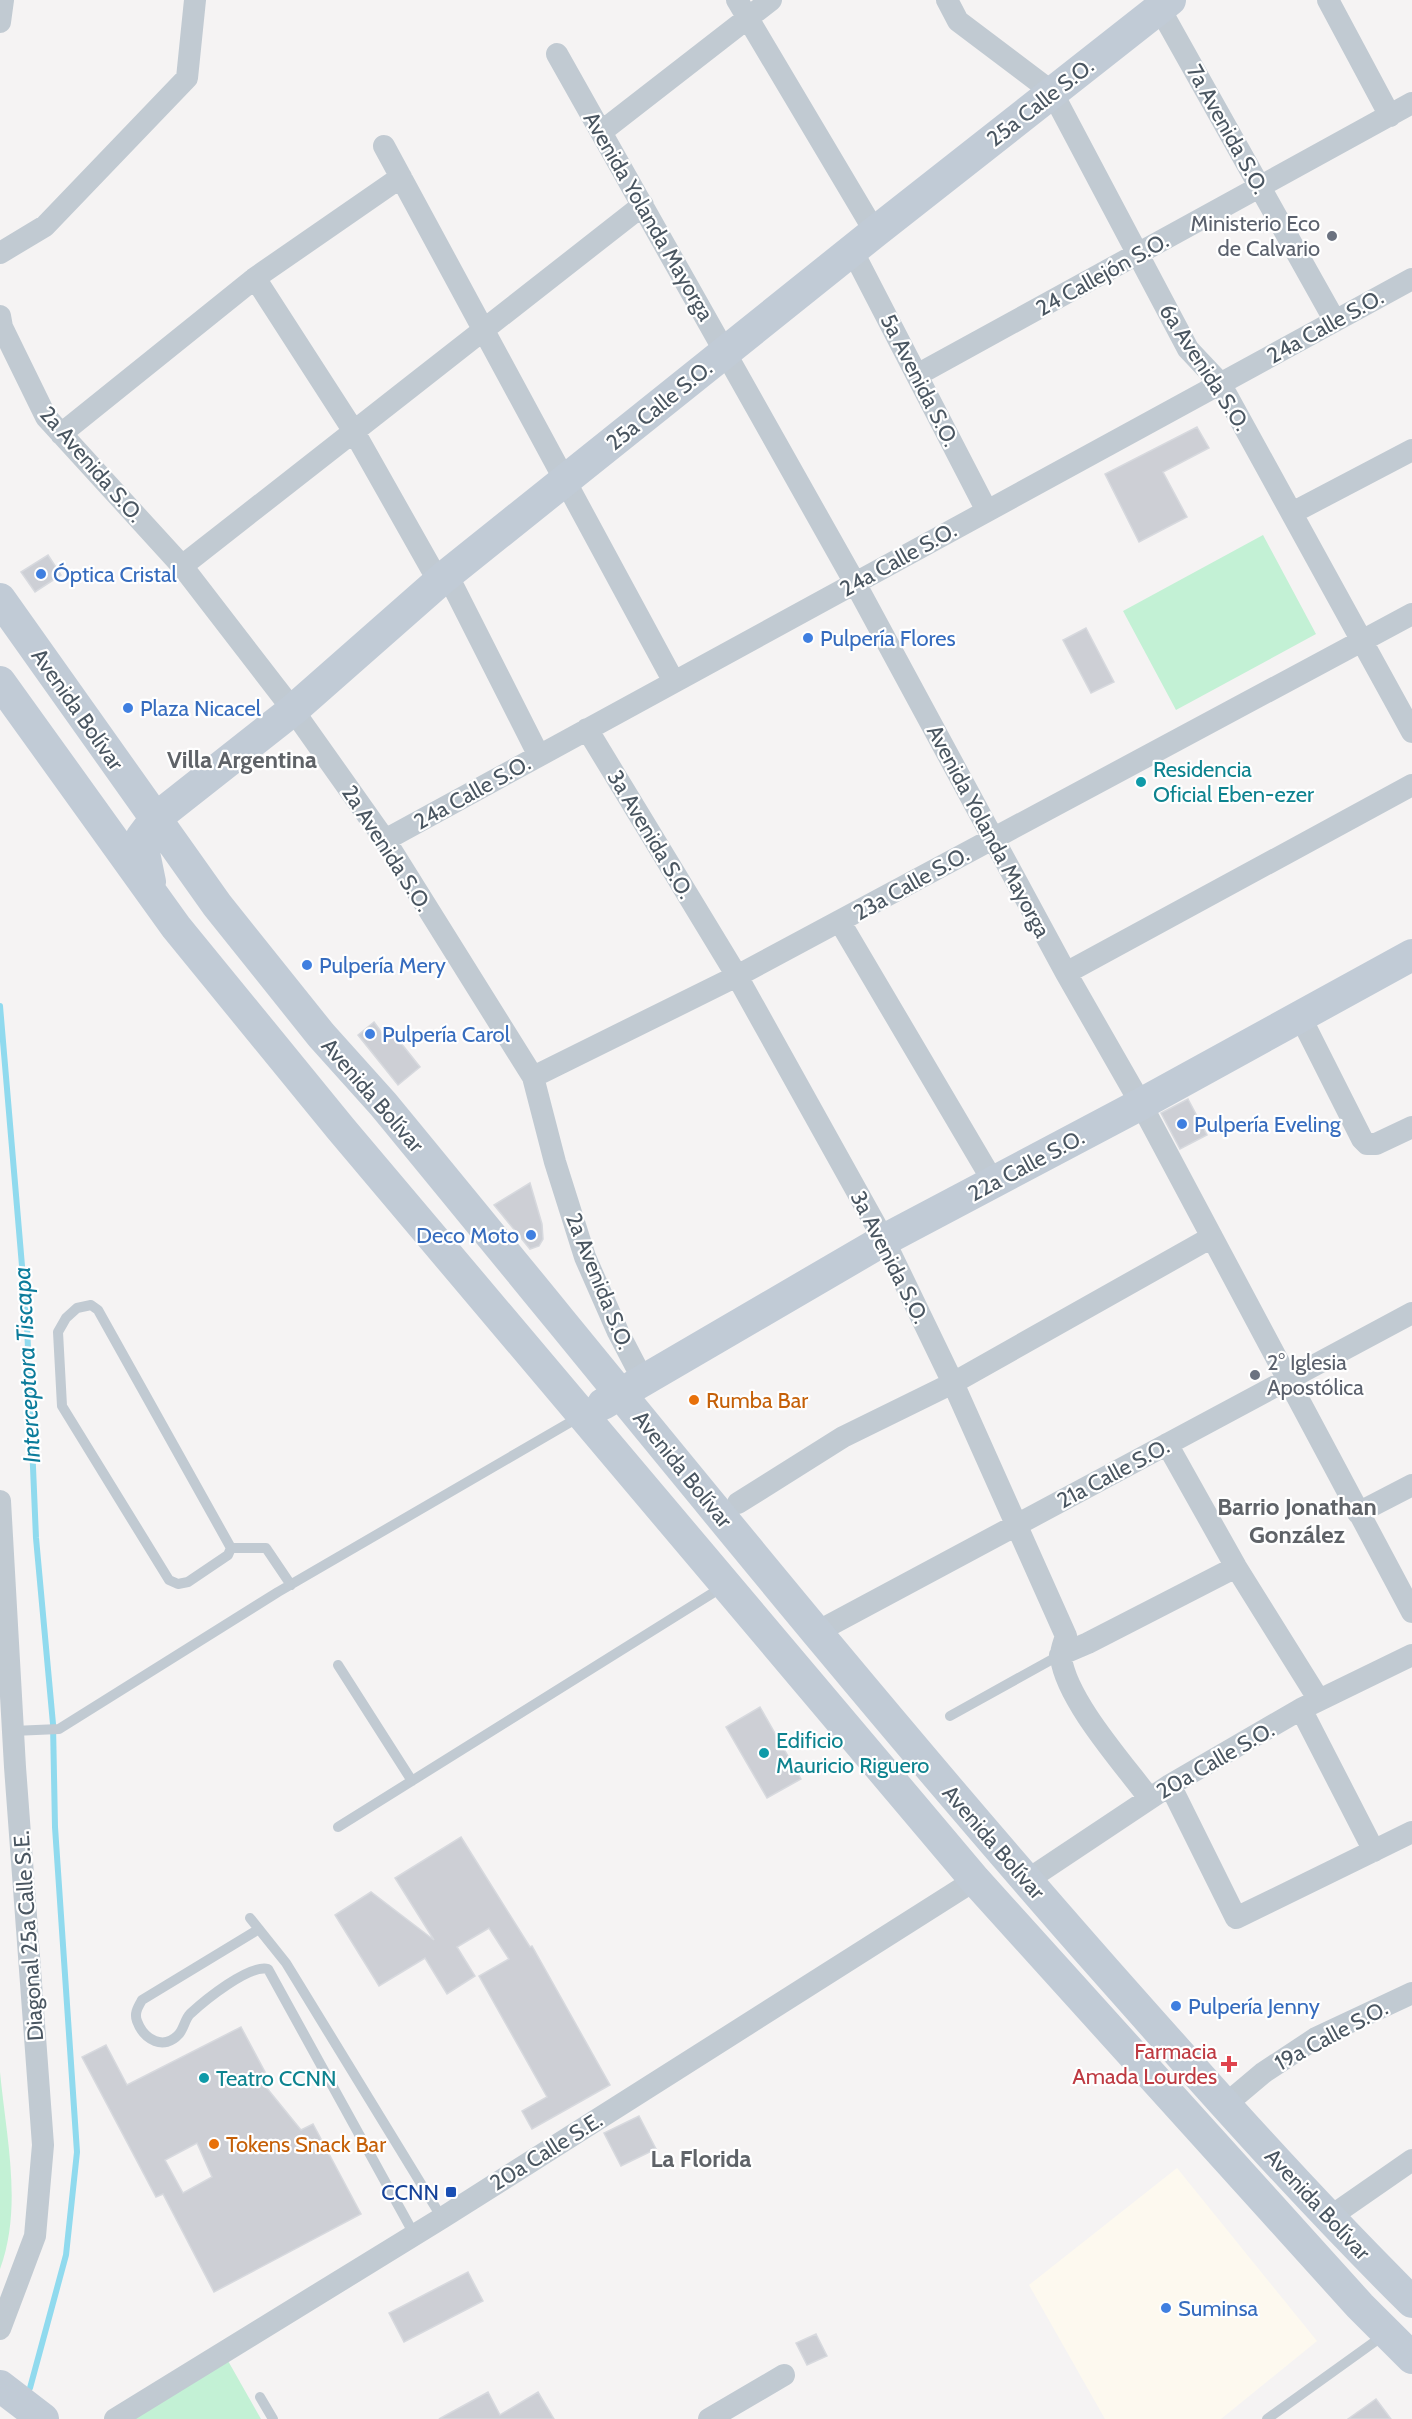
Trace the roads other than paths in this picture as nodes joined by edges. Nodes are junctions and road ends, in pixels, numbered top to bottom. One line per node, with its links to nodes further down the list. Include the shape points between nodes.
1 (3, 0): 8 (street)
2 (195, 0): 19 (street, via 187,78 45,226)
3 (771, 0): 7 (street)
4 (948, 0): 10 (street, 6a Avenida S.O., via 958,21)
5 (1328, 0): 12 (street)
6 (1162, 3): 10 (main road, 25a Calle S.O.); 16 (street, 7a Avenida S.O.)
7 (742, 9): 13 (street); 18 (street, 5a Avenida S.O.)
8 (0, 22)
9 (557, 54): 13 (street, Avenida Yolanda Mayorga)
10 (1052, 92): 18 (main road, 25a Calle S.O.); 20 (street, 6a Avenida S.O.)
11 (1412, 103): 12 (street, 24 Callejón S.O.)
12 (1390, 116): 16 (street, 24 Callejón S.O.)
13 (601, 132): 17 (street, Avenida Yolanda Mayorga)
14 (384, 146): 15 (street)
15 (401, 177): 21 (street); 25 (street)
16 (1260, 187): 20 (street, 24 Callejón S.O.); 24 (street, 7a Avenida S.O.)
17 (643, 205): 25 (street); 26 (street, Avenida Yolanda Mayorga)
18 (863, 241): 26 (main road, 25a Calle S.O.); 27 (street, 5a Avenida S.O.)
19 (0, 253)
20 (1138, 254): 27 (street, 24 Callejón S.O.); 28 (street, 6a Avenida S.O., via 1188,349)
21 (255, 278): 29 (street); 30 (street)
22 (1412, 279): 24 (street, 24a Calle S.O.)
23 (0, 316): 30 (street, 2a Avenida S.O., via 46,417)
24 (1335, 321): 28 (street, 24a Calle S.O.)
25 (484, 330): 29 (street); 32 (street)
26 (726, 351): 32 (main road, 25a Calle S.O.); 37 (street, Avenida Yolanda Mayorga)
27 (917, 375): 33 (street, 5a Avenida S.O.)
28 (1221, 383): 33 (street, 24a Calle S.O.); 34 (street, 6a Avenida S.O.)
29 (353, 430): 35 (street); 36 (street, via 431,568)
30 (61, 434): 35 (street, 2a Avenida S.O.)
31 (1412, 450): 34 (street)
32 (565, 481): 36 (main road, 25a Calle S.O.); 42 (street)
33 (987, 511): 37 (street, 24a Calle S.O.)
34 (1292, 513): 40 (street, 6a Avenida S.O.)
35 (182, 566): 43 (street, 2a Avenida S.O.)
36 (443, 578): 43 (main road, 25a Calle S.O.); 46 (street, via 454,588)
37 (855, 583): 42 (street, 24a Calle S.O.); 50 (street, Avenida Yolanda Mayorga)
38 (0, 599): 49 (main road, Avenida Bolívar)
39 (1412, 614): 40 (street, 23a Calle S.O.)
40 (1362, 641): 45 (street, 6a Avenida S.O.); 50 (street, 23a Calle S.O.)
41 (0, 682): 47 (main road, Avenida Bolívar)
42 (674, 682): 44 (street, 24a Calle S.O.)
43 (293, 710): 49 (main road, 25a Calle S.O.); 51 (street, 2a Avenida S.O.)
44 (587, 729): 46 (street, 24a Calle S.O.); 56 (street, 3a Avenida S.O.)
45 (1412, 732)
46 (539, 756): 51 (street, 24a Calle S.O.)
47 (71, 781): 49 (main road, via 135,821); 52 (main road, Avenida Bolívar)
48 (1412, 785): 55 (street)
49 (156, 819): 52 (main road, via 141,838); 67 (main road, Avenida Bolívar, via 217,905 321,1035)
50 (993, 838): 53 (street, 23a Calle S.O.); 55 (street, Avenida Yolanda Mayorga)
51 (385, 840): 58 (street, 2a Avenida S.O.)
52 (155, 898): 68 (main road, Avenida Bolívar, via 341,1129)
53 (840, 922): 56 (street, 23a Calle S.O.); 61 (street)
54 (1412, 955): 57 (main road, 22a Calle S.O.)
55 (1066, 973): 59 (street, Avenida Yolanda Mayorga)
56 (737, 976): 58 (street, 23a Calle S.O.); 63 (street, 3a Avenida S.O.)
57 (1300, 1016): 59 (main road, 22a Calle S.O.); 60 (street, via 1367,1144 1376,1144)
58 (533, 1077): 67 (street, 2a Avenida S.O., via 585,1257 618,1332)
59 (1141, 1104): 61 (main road, 22a Calle S.O.); 62 (street, Avenida Yolanda Mayorga)
60 (1412, 1127)
61 (994, 1183): 63 (main road, 22a Calle S.O.)
62 (1212, 1237): 65 (street, Avenida Yolanda Mayorga); 66 (street)
63 (884, 1240): 66 (street, 3a Avenida S.O.); 67 (main road, 22a Calle S.O.)
64 (1412, 1313): 65 (street, 21a Calle S.O.)
65 (1287, 1379): 69 (street, 21a Calle S.O.); 73 (street, Avenida Yolanda Mayorga)
66 (953, 1383): 72 (street, via 843,1437); 74 (street, 3a Avenida S.O.)
67 (632, 1387): 68 (main road); 81 (main road, Avenida Bolívar)
68 (584, 1414): 78 (main road, Avenida Bolívar); 79 (lane)
69 (1167, 1444): 74 (street, 21a Calle S.O.); 77 (street)
70 (1412, 1485): 73 (street)
71 (0, 1501): 76 (street, Diagonal 25a Calle S.E.)
72 (738, 1503)
73 (1358, 1513): 80 (street, Avenida Yolanda Mayorga)
74 (1016, 1525): 81 (street, 21a Calle S.O.); 82 (street, 3a Avenida S.O., via 1066,1636)
75 (231, 1548): 75 (lane, via 98,1310 91,1305 77,1308 58,1332 62,1406 169,1580 178,1584 188,1582 228,1555); 79 (lane, via 266,1548)
76 (2, 1556): 87 (street, Diagonal 25a Calle S.E.)
77 (1236, 1567): 82 (street); 85 (street)
78 (727, 1584): 88 (lane); 94 (main road, Avenida Bolívar)
79 (291, 1585): 87 (lane, via 58,1729)
80 (1412, 1612)
81 (815, 1633): 95 (main road, Avenida Bolívar)
82 (1060, 1655): 86 (lane); 90 (street, 3a Avenida S.O., via 1076,1698)
83 (1412, 1655): 85 (street, 20a Calle S.O.)
84 (338, 1665): 88 (lane)
85 (1310, 1705): 89 (street, 20a Calle S.O.); 93 (street)
86 (950, 1716)
87 (13, 1731): 105 (street, Diagonal 25a Calle S.E., via 43,2145 35,2236)
88 (412, 1781): 91 (lane)
89 (1170, 1785): 90 (street, 20a Calle S.O.); 93 (street, via 1236,1918)
90 (1149, 1798): 95 (street, 20a Calle S.O.)
91 (338, 1827)
92 (1412, 1832): 93 (street)
93 (1374, 1851)
94 (975, 1880): 102 (street, 20a Calle S.E.); 106 (main road, Avenida Bolívar)
95 (1026, 1881): 99 (main road, Avenida Bolívar)
96 (250, 1918): 97 (lane)
97 (259, 1929): 102 (lane, via 286,1964); 103 (lane, via 142,2000 136,2020 153,2041 173,2040 188,2016 206,2001 255,1969 268,1969)
98 (1412, 1993): 99 (street, 19a Calle S.O., via 1316,2038 1263,2073)
99 (1225, 2105): 101 (main road, Avenida Bolívar)
100 (1412, 2160): 101 (street)
101 (1330, 2217): 104 (main road, Avenida Bolívar)
102 (442, 2218): 103 (street, 20a Calle S.E.)
103 (414, 2234): 112 (street, 20a Calle S.E.)
104 (1412, 2302)
105 (0, 2329)
106 (1387, 2333): 107 (main road, Avenida Bolívar); 115 (lane)
107 (1412, 2358)
108 (784, 2375): 114 (street)
109 (0, 2386): 111 (main road)
110 (260, 2397): 113 (lane)
111 (43, 2419)
112 (115, 2419)
113 (273, 2419)
114 (709, 2419)
115 (1266, 2419)

